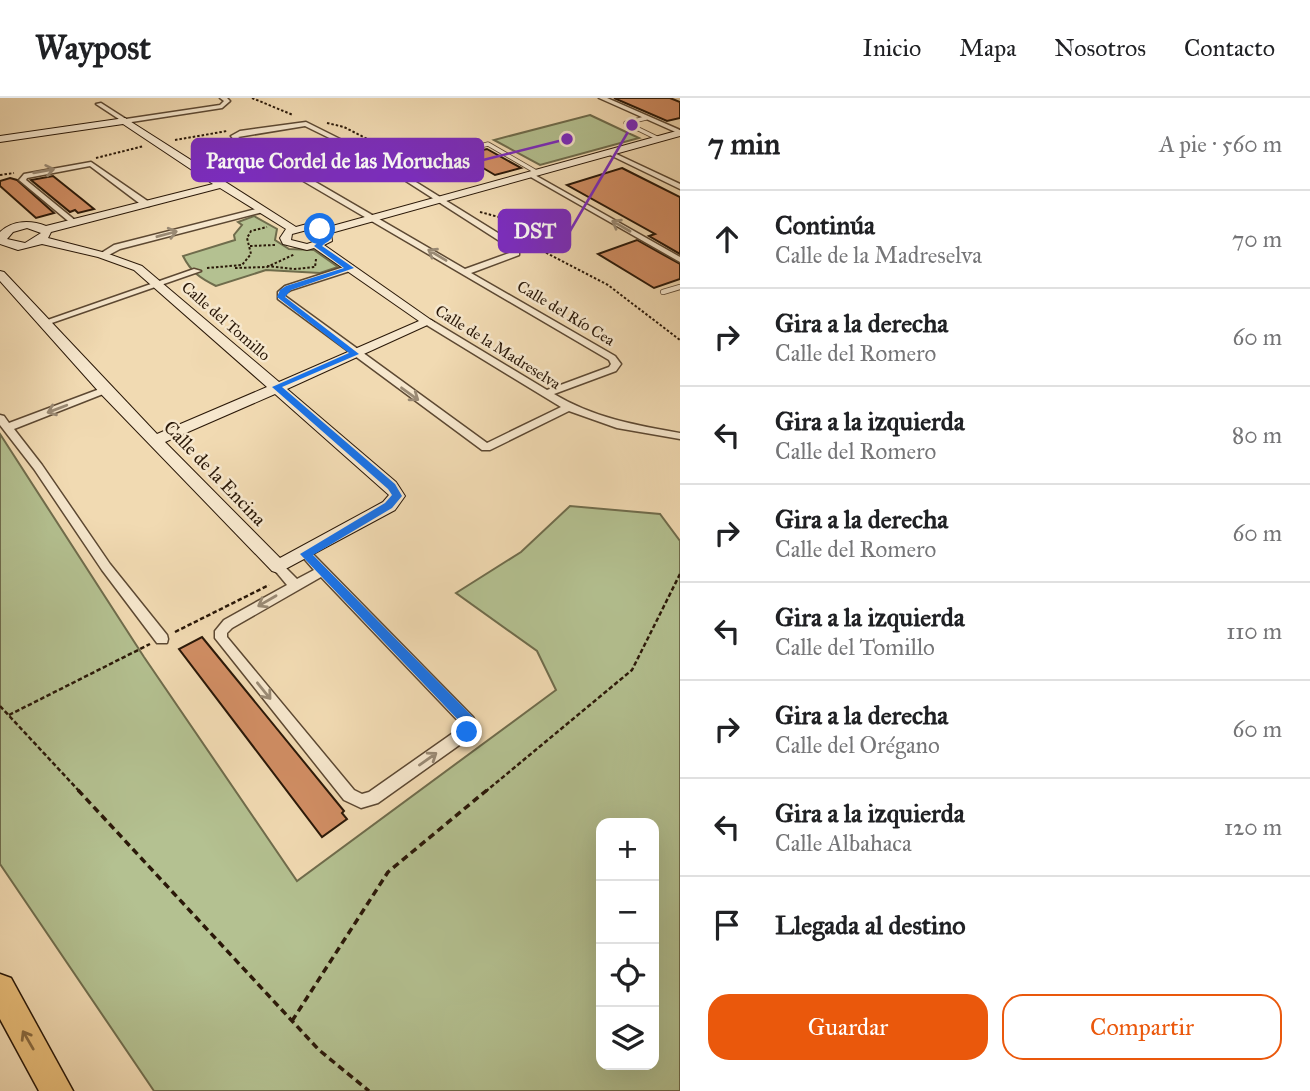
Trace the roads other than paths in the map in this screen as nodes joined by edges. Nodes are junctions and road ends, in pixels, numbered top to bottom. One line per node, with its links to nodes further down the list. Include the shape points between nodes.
1 (223, 98): 5 (street, via 227,101 222,106)
2 (602, 98): 4 (street)
3 (99, 104): 5 (street)
4 (646, 118): 6 (street); 8 (lane, via 626,123)
5 (125, 121): 7 (street); 12 (street)
6 (680, 133): 8 (street)
7 (0, 139)
8 (659, 139): 10 (street)
9 (457, 152): 11 (lane, via 488,144)
10 (610, 153): 11 (street); 13 (street)
11 (535, 174): 14 (street); 27 (street, one-way to 11)
12 (222, 185): 15 (street); 16 (street)
13 (680, 187)
14 (441, 200): 17 (street); 17 (street, Calle del Río Cea, via 306,124 234,136); 30 (street, Calle del Río Cea, via 516,248 516,253)
15 (146, 204): 18 (street); 18 (street, one-way to 15, via 22,180 24,176 91,164)
16 (260, 210): 20 (street); 26 (street, one-way to 16, via 117,247)
17 (373, 218): 21 (street); 30 (street, Calle del Río Cea, one-way to 17)
18 (73, 223): 22 (street)
19 (3, 229): 22 (street, via 25,225); 23 (street, via 1,240)
20 (293, 229): 21 (street); 24 (street, via 285,235 287,242)
21 (325, 231): 24 (street, via 328,237)
22 (43, 235): 23 (street, via 30,245); 26 (street, Calle del Tomillo)
23 (11, 246): 25 (street)
24 (318, 246): 28 (street, Calle de la Madreselva)
25 (1, 255)
26 (102, 255): 32 (street, Calle del Tomillo, via 138,268)
27 (680, 260)
28 (350, 268): 35 (street, Calle de la Madreselva); 37 (street, via 288,288 281,297)
29 (197, 271): 32 (street)
30 (466, 272): 40 (street, Calle del Río Cea, via 616,364)
31 (0, 274): 36 (street, Calle de la Encina)
32 (157, 284): 36 (street); 38 (street, Calle del Tomillo)
33 (680, 287): 34 (lane)
34 (663, 292)
35 (428, 322): 37 (street); 40 (street, Calle de la Madreselva)
36 (43, 323): 39 (street, Calle de la Encina)
37 (355, 354): 38 (street); 41 (street, one-way to 41, via 486,448)
38 (276, 387): 45 (street); 46 (street, Calle del Tomillo, via 397,496 389,506)
39 (106, 390): 43 (street, one-way to 43); 45 (street, Calle de la Encina)
40 (545, 394): 41 (street, Calle de la Madreselva)
41 (568, 407): 44 (street, Calle de la Madreselva, via 617,425)
42 (0, 418): 43 (street)
43 (9, 427): 50 (street)
44 (680, 436)
45 (157, 439): 47 (street, Calle de la Encina)
46 (306, 554): 47 (street); 48 (street)
47 (278, 568): 49 (street, Calle de la Encina)
48 (322, 571): 49 (street); 49 (street, one-way to 48, via 228,624 221,638 349,795 361,802 373,798 471,726)
49 (295, 585)
50 (162, 639)
51 (0, 989): 52 (highway, one-way to 51)
52 (57, 1091)

